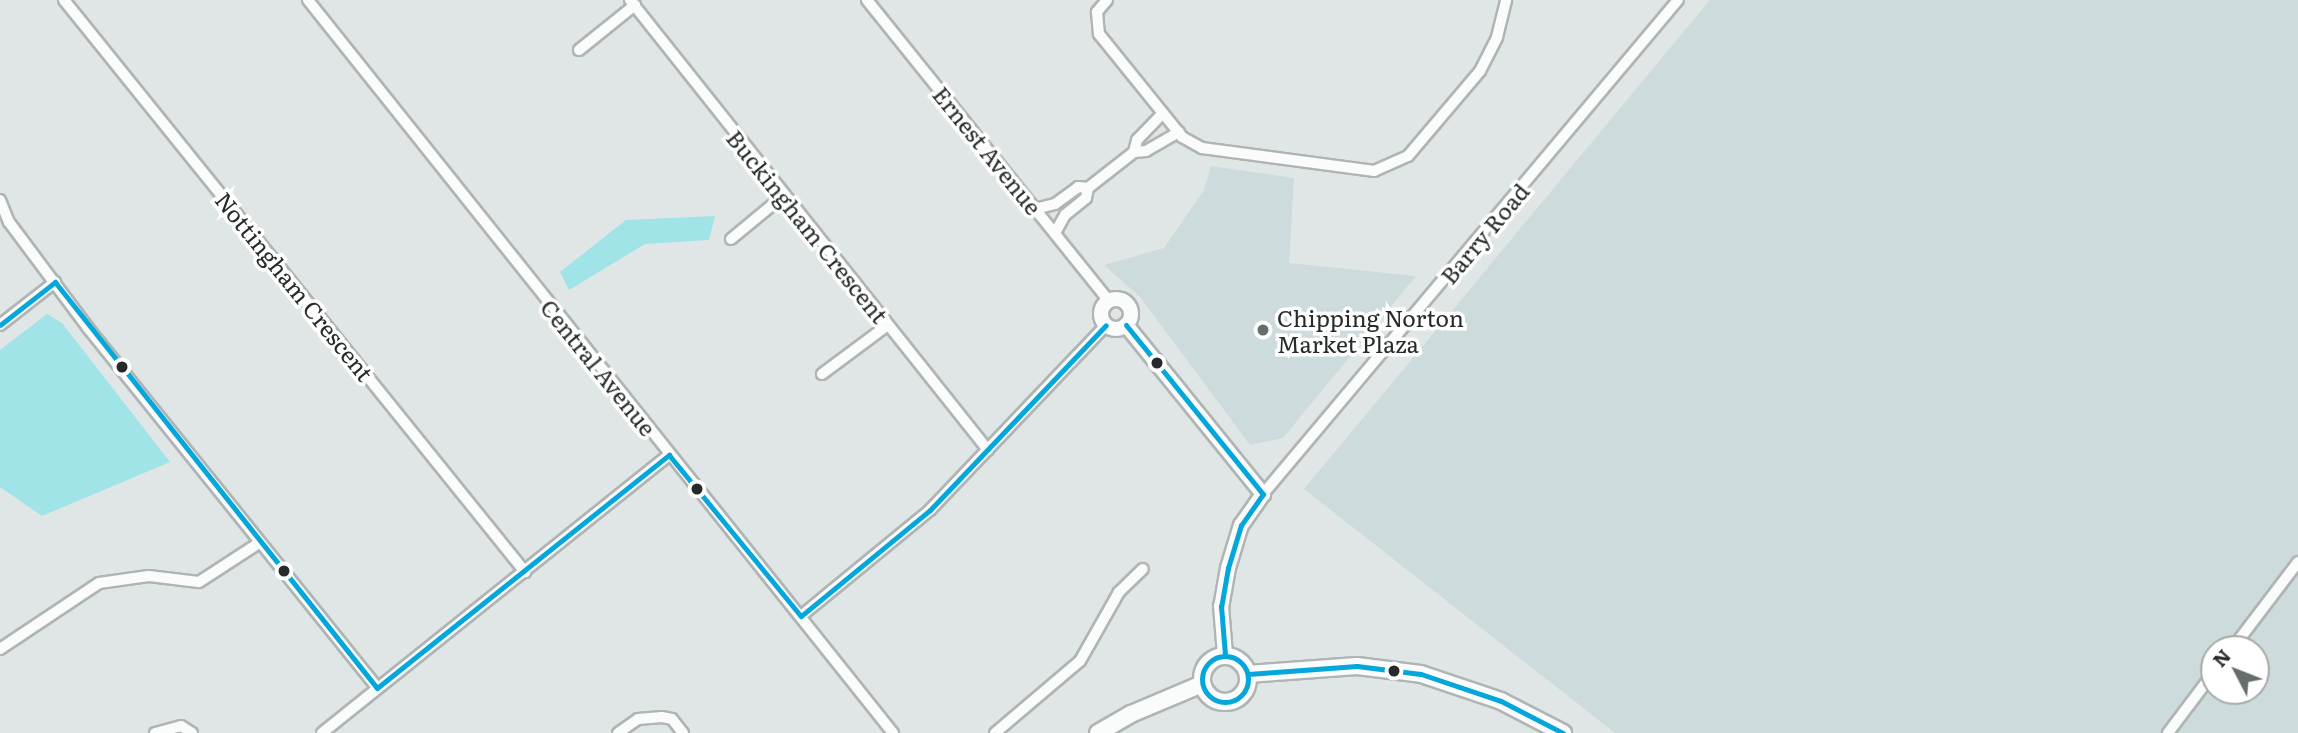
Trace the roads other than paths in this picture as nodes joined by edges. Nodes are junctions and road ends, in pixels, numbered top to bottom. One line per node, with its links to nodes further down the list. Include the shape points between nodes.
1 (64, 0): 31 (street, Nottingham Crescent)
2 (308, 0): 26 (street, Central Avenue)
3 (1107, 0): 9 (street, via 1097,12 1099,34)
4 (1506, 0): 10 (street, via 1497,37 1480,71 1408,156 1392,167 1356,171 1202,148)
5 (1678, 0): 27 (street, Barry Road)
6 (872, 2): 15 (street, Ernest Avenue)
7 (632, 3): 8 (street); 13 (street, Buckingham Crescent)
8 (579, 50)
9 (1163, 113): 10 (street); 11 (street, via 1137,140)
10 (1179, 132): 11 (street, via 1146,151)
11 (1134, 152): 12 (street)
12 (1088, 188): 15 (street, via 1078,187 1055,204); 16 (street, via 1086,198 1065,215)
13 (783, 196): 17 (street); 21 (street, Buckingham Crescent)
14 (0, 200): 18 (street, via 9,222)
15 (1035, 209): 16 (street, Ernest Avenue)
16 (1055, 233): 19 (street, Ernest Avenue)
17 (731, 239)
18 (55, 282): 20 (street); 28 (street)
19 (1109, 301): 22 (street, via 1101,312); 23 (street, via 1123,300 1130,307)
20 (0, 325)
21 (888, 325): 24 (street); 25 (street, Buckingham Crescent)
22 (1106, 325): 23 (street); 25 (street)
23 (1126, 326): 27 (street)
24 (822, 374)
25 (988, 450): 32 (street, via 912,527)
26 (669, 454): 31 (street); 32 (street, Central Avenue)
27 (1263, 494): 35 (street, Barry Road, via 1241,525 1228,568 1221,606)
28 (259, 543): 34 (street, via 199,582 149,576 81,590); 38 (street)
29 (2298, 562): 33 (street)
30 (1143, 569): 46 (street, via 1119,592 1080,661)
31 (524, 572): 38 (street)
32 (802, 616): 45 (street, Central Avenue)
33 (2243, 635)
34 (0, 649)
35 (1225, 655): 36 (main road, via 1240,660); 37 (main road, via 1207,664)
36 (1248, 674): 37 (main road, via 1246,690 1226,702 1211,697); 48 (main road, via 1345,666 1410,672 1462,685)
37 (1202, 684): 47 (main road)
38 (377, 688): 42 (street)
39 (2200, 691): 49 (street)
40 (155, 733): 41 (street, via 181,726)
41 (192, 733)
42 (323, 733)
43 (618, 733): 44 (street, via 638,719 662,717 672,719)
44 (683, 733)
45 (892, 733)
46 (995, 733)
47 (1098, 733)
48 (1563, 733)
49 (2168, 733)

